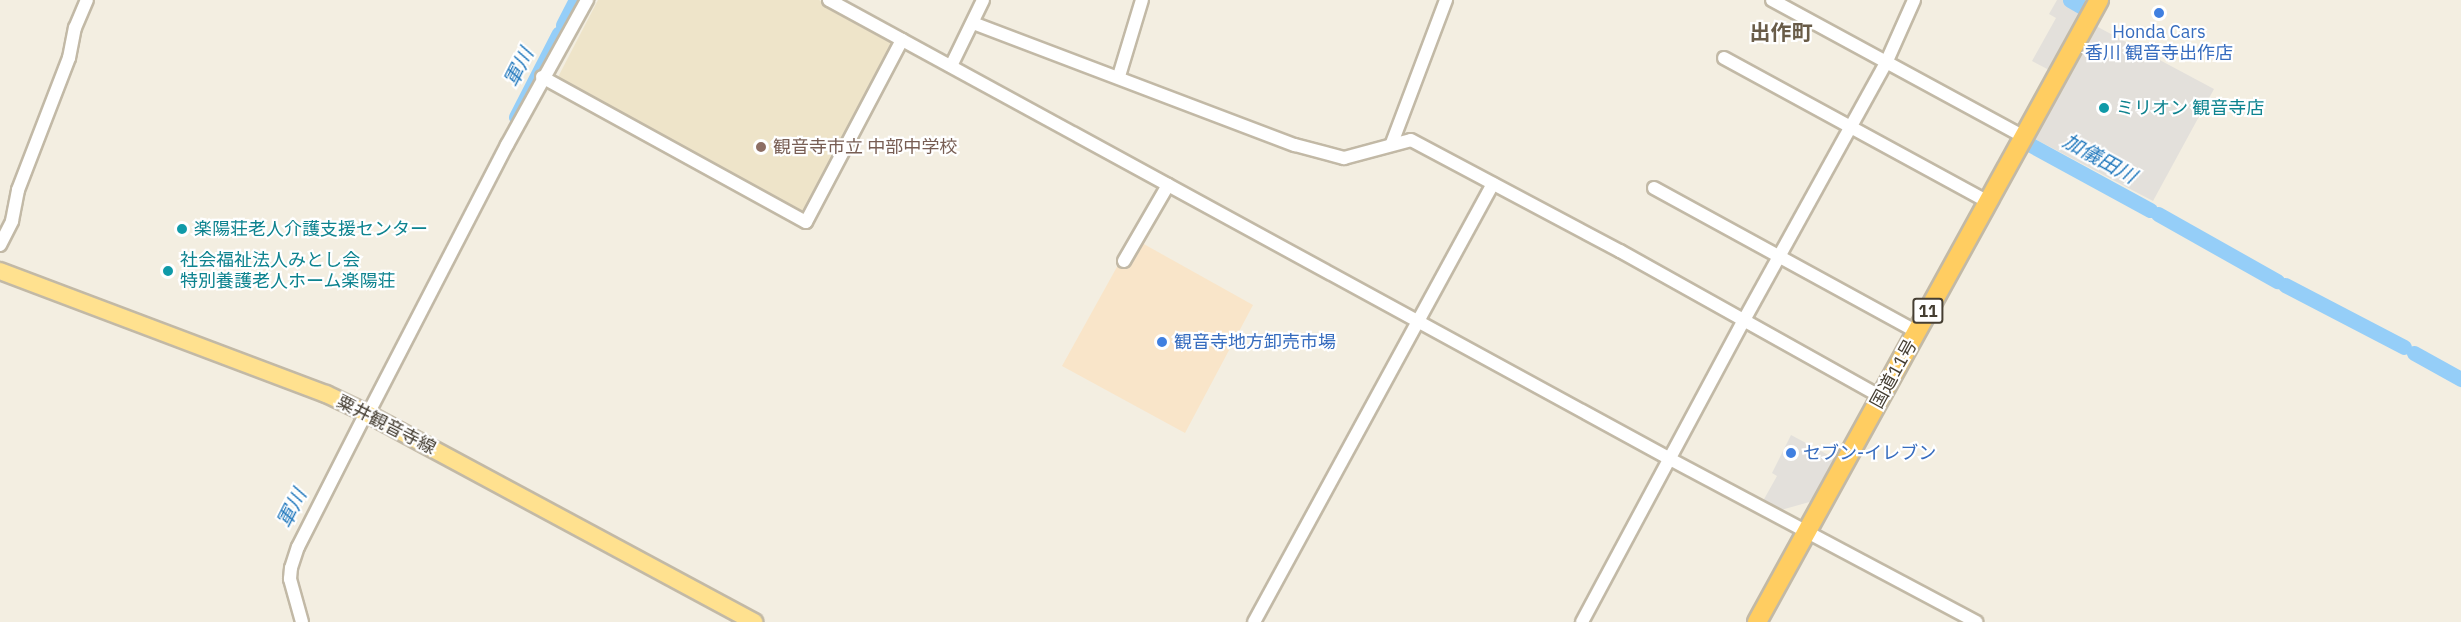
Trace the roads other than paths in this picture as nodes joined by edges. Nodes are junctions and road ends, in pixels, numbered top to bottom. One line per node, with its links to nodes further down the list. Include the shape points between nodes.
1 (87, 0): 24 (street, via 18,190 12,221)
2 (587, 0): 16 (street)
3 (829, 0): 11 (street)
4 (983, 0): 10 (street)
5 (1142, 0): 15 (street)
6 (1446, 0): 19 (street)
7 (1772, 0): 13 (street)
8 (1914, 0): 13 (street)
9 (2099, 0): 18 (highway, 国道11号 / 11)
10 (973, 23): 14 (street); 15 (street)
11 (902, 40): 14 (street); 16 (street, via 806,222)
12 (1724, 58): 17 (street)
13 (1886, 63): 17 (street); 18 (street)
14 (951, 66): 21 (street)
15 (1119, 76): 19 (street, via 1295,145 1344,158)
16 (542, 77): 32 (street)
17 (1850, 128): 23 (street); 25 (street)
18 (2024, 137): 23 (highway, 国道11号 / 11)
19 (1392, 143): 20 (street, via 1411,140)
20 (1493, 184): 28 (street); 29 (street)
21 (1168, 185): 26 (street); 29 (street)
22 (1654, 188): 25 (street)
23 (1988, 202): 30 (highway, 国道11号 / 11)
24 (0, 245)
25 (1779, 256): 28 (street); 30 (street)
26 (1124, 261)
27 (0, 271): 32 (main road, 粟井観音寺線)
28 (1744, 320): 31 (street); 33 (street)
29 (1418, 322): 33 (street); 37 (street)
30 (1917, 332): 31 (highway, 国道11号 / 11)
31 (1881, 397): 34 (highway, 国道11号 / 11)
32 (367, 413): 35 (street, via 291,568 290,579); 36 (main road, 粟井観音寺線)
33 (1670, 459): 34 (street); 38 (street)
34 (1806, 531): 39 (highway, 国道11号 / 11); 40 (street)
35 (302, 622)
36 (753, 622)
37 (1254, 622)
38 (1582, 622)
39 (1757, 622)
40 (1976, 622)

